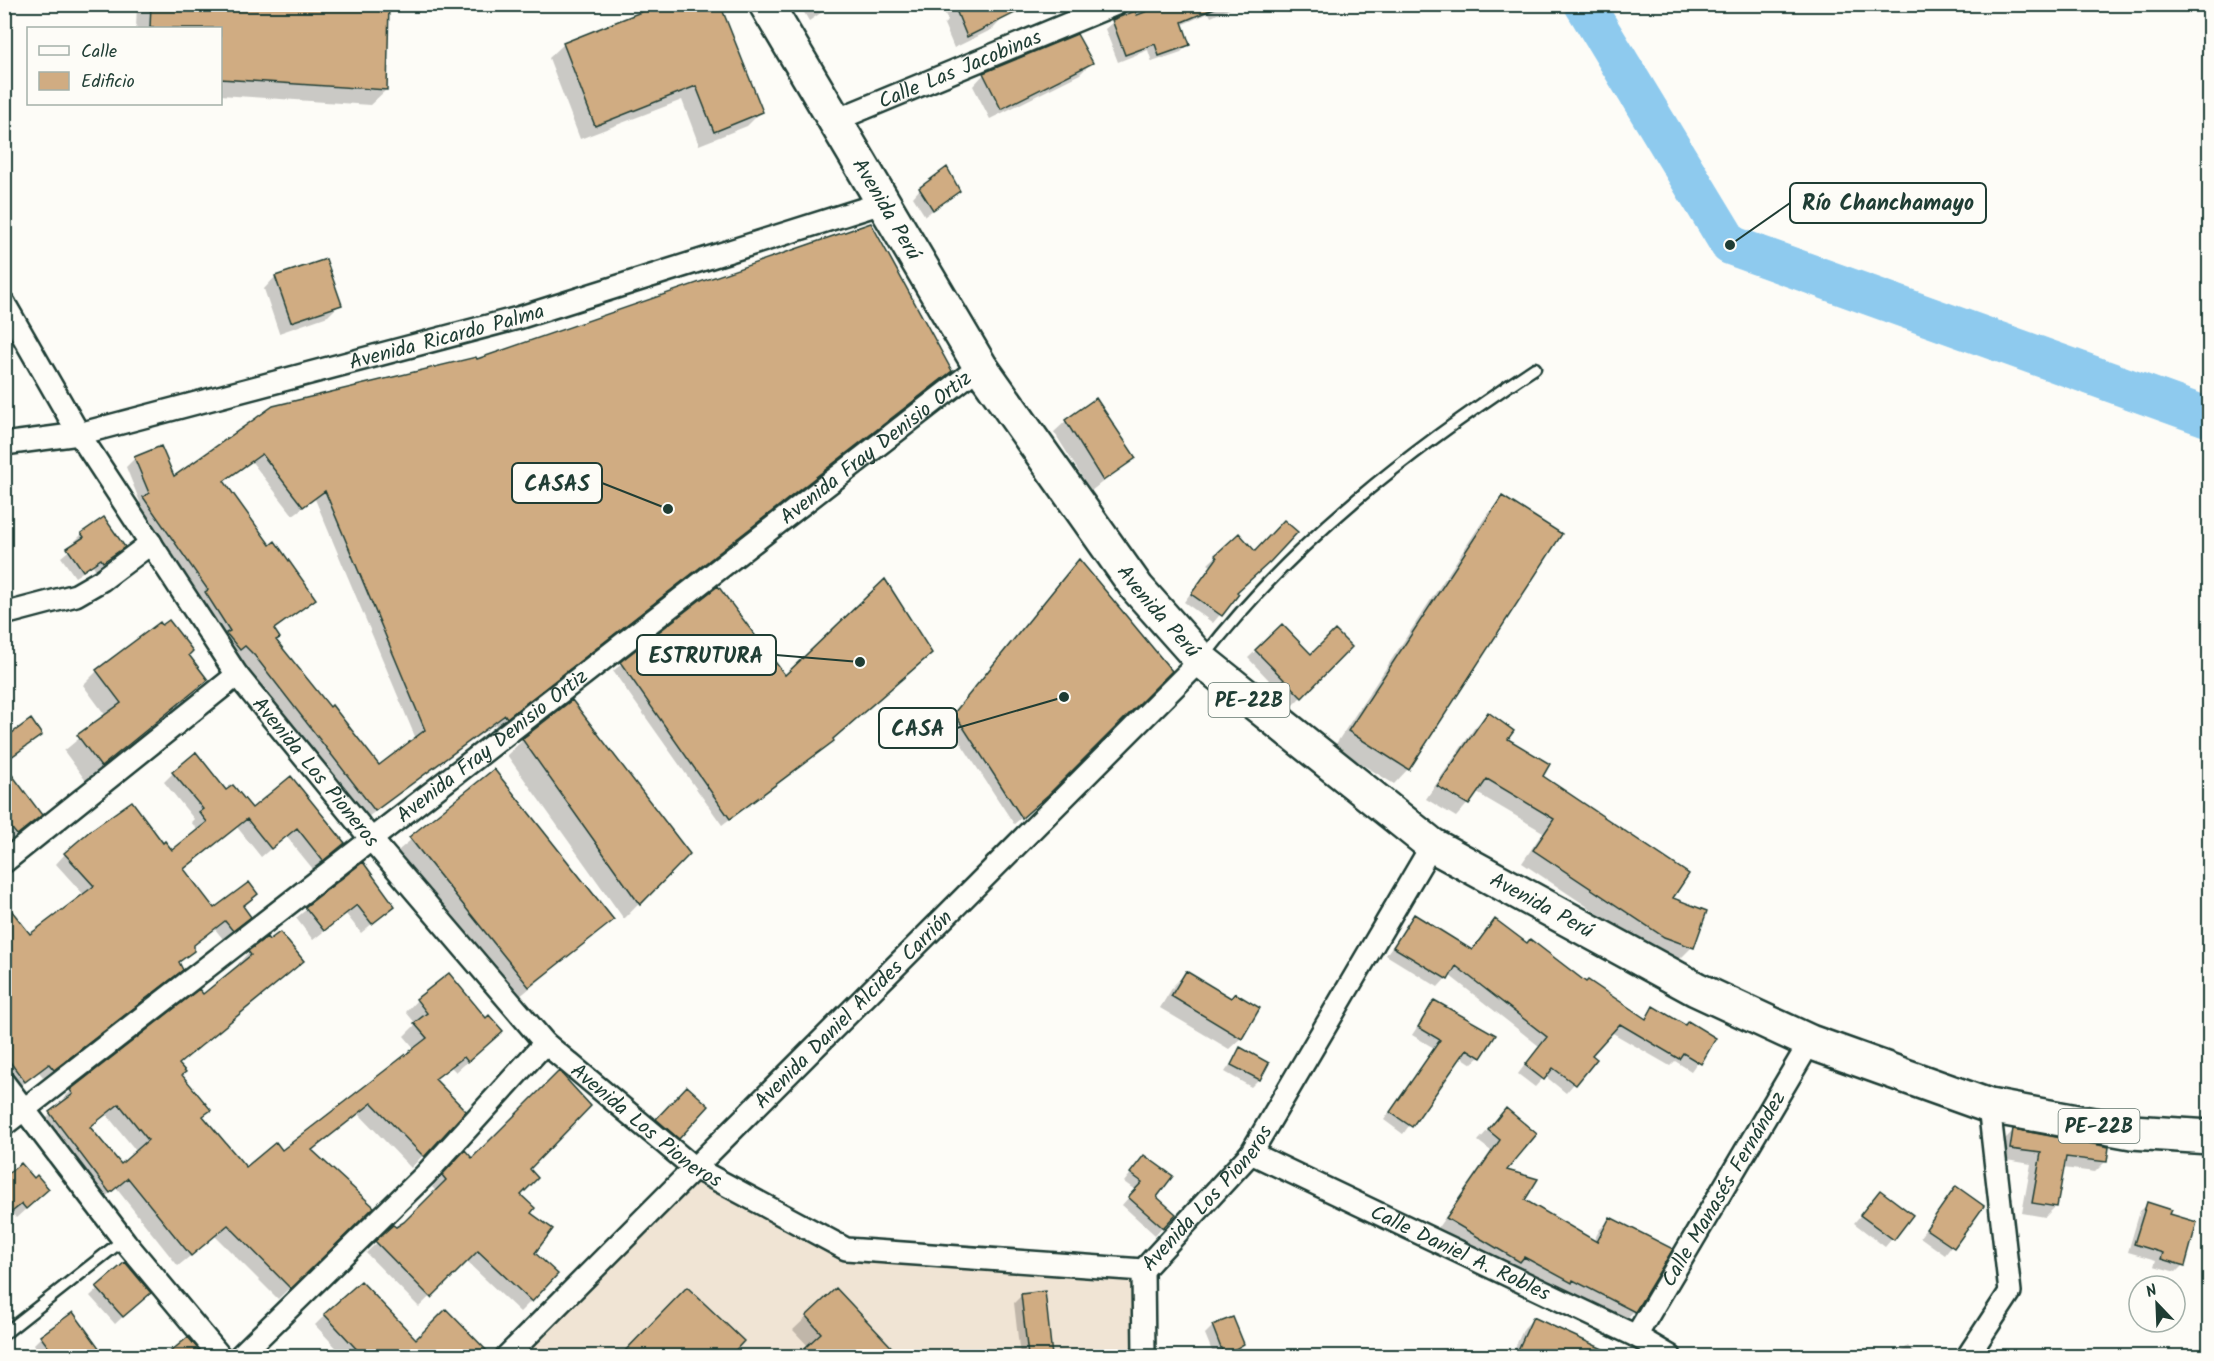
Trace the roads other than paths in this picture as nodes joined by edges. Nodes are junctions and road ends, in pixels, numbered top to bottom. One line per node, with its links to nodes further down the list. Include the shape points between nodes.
1 (766, 4): 3 (highway, Avenida Perú / PE-22B)
2 (1116, 4): 3 (street, Calle Las Jacobinas)
3 (836, 120): 4 (highway, Avenida Perú / PE-22B)
4 (882, 203): 6 (highway, Avenida Perú / PE-22B); 8 (street, Avenida Ricardo Palma, via 518,318)
5 (4, 303): 8 (street, Avenida Los Pioneros)
6 (981, 366): 12 (highway, Avenida Perú / PE-22B, via 1137,588); 14 (street, Avenida Fray Denisio Ortiz)
7 (1535, 368): 12 (lane, via 1406,459 1309,540 1242,609)
8 (79, 434): 9 (street, Avenida Ricardo Palma); 10 (street, Avenida Los Pioneros)
9 (4, 444)
10 (151, 543): 11 (street, via 76,595); 13 (street, Avenida Los Pioneros)
11 (4, 614)
12 (1201, 660): 15 (highway, Avenida Perú / PE-22B); 25 (street, Avenida Daniel Alcides Carrión)
13 (237, 675): 14 (street, Avenida Los Pioneros); 16 (street)
14 (371, 839): 17 (street, Avenida Los Pioneros); 21 (street, Avenida Fray Denisio Ortiz)
15 (1432, 845): 18 (highway, Avenida Perú / PE-22B, via 1696,989); 24 (street, Avenida Los Pioneros)
16 (4, 862)
17 (545, 1042): 25 (street, Avenida Los Pioneros); 31 (street, via 424,1175)
18 (1810, 1042): 20 (highway, Avenida Perú / PE-22B); 29 (street, Calle Manasés Fernández)
19 (4, 1083): 21 (street)
20 (1989, 1106): 23 (highway, PE-22B, via 2132,1132); 35 (street, via 2010,1292)
21 (23, 1111): 22 (street, Avenida Fray Denisio Ortiz); 26 (street)
22 (4, 1125)
23 (2210, 1137)
24 (1251, 1153): 27 (street, Avenida Los Pioneros); 29 (street, Calle Daniel A. Robles)
25 (693, 1167): 27 (street, Avenida Los Pioneros, via 846,1249); 32 (street, Avenida Daniel Alcides Carrión)
26 (123, 1240): 28 (lane); 30 (street)
27 (1143, 1270): 33 (street)
28 (4, 1334)
29 (1636, 1336): 34 (street, Calle Daniel A. Robles)
30 (220, 1356)
31 (240, 1356)
32 (507, 1356)
33 (1144, 1356)
34 (1670, 1356)
35 (1968, 1356)

